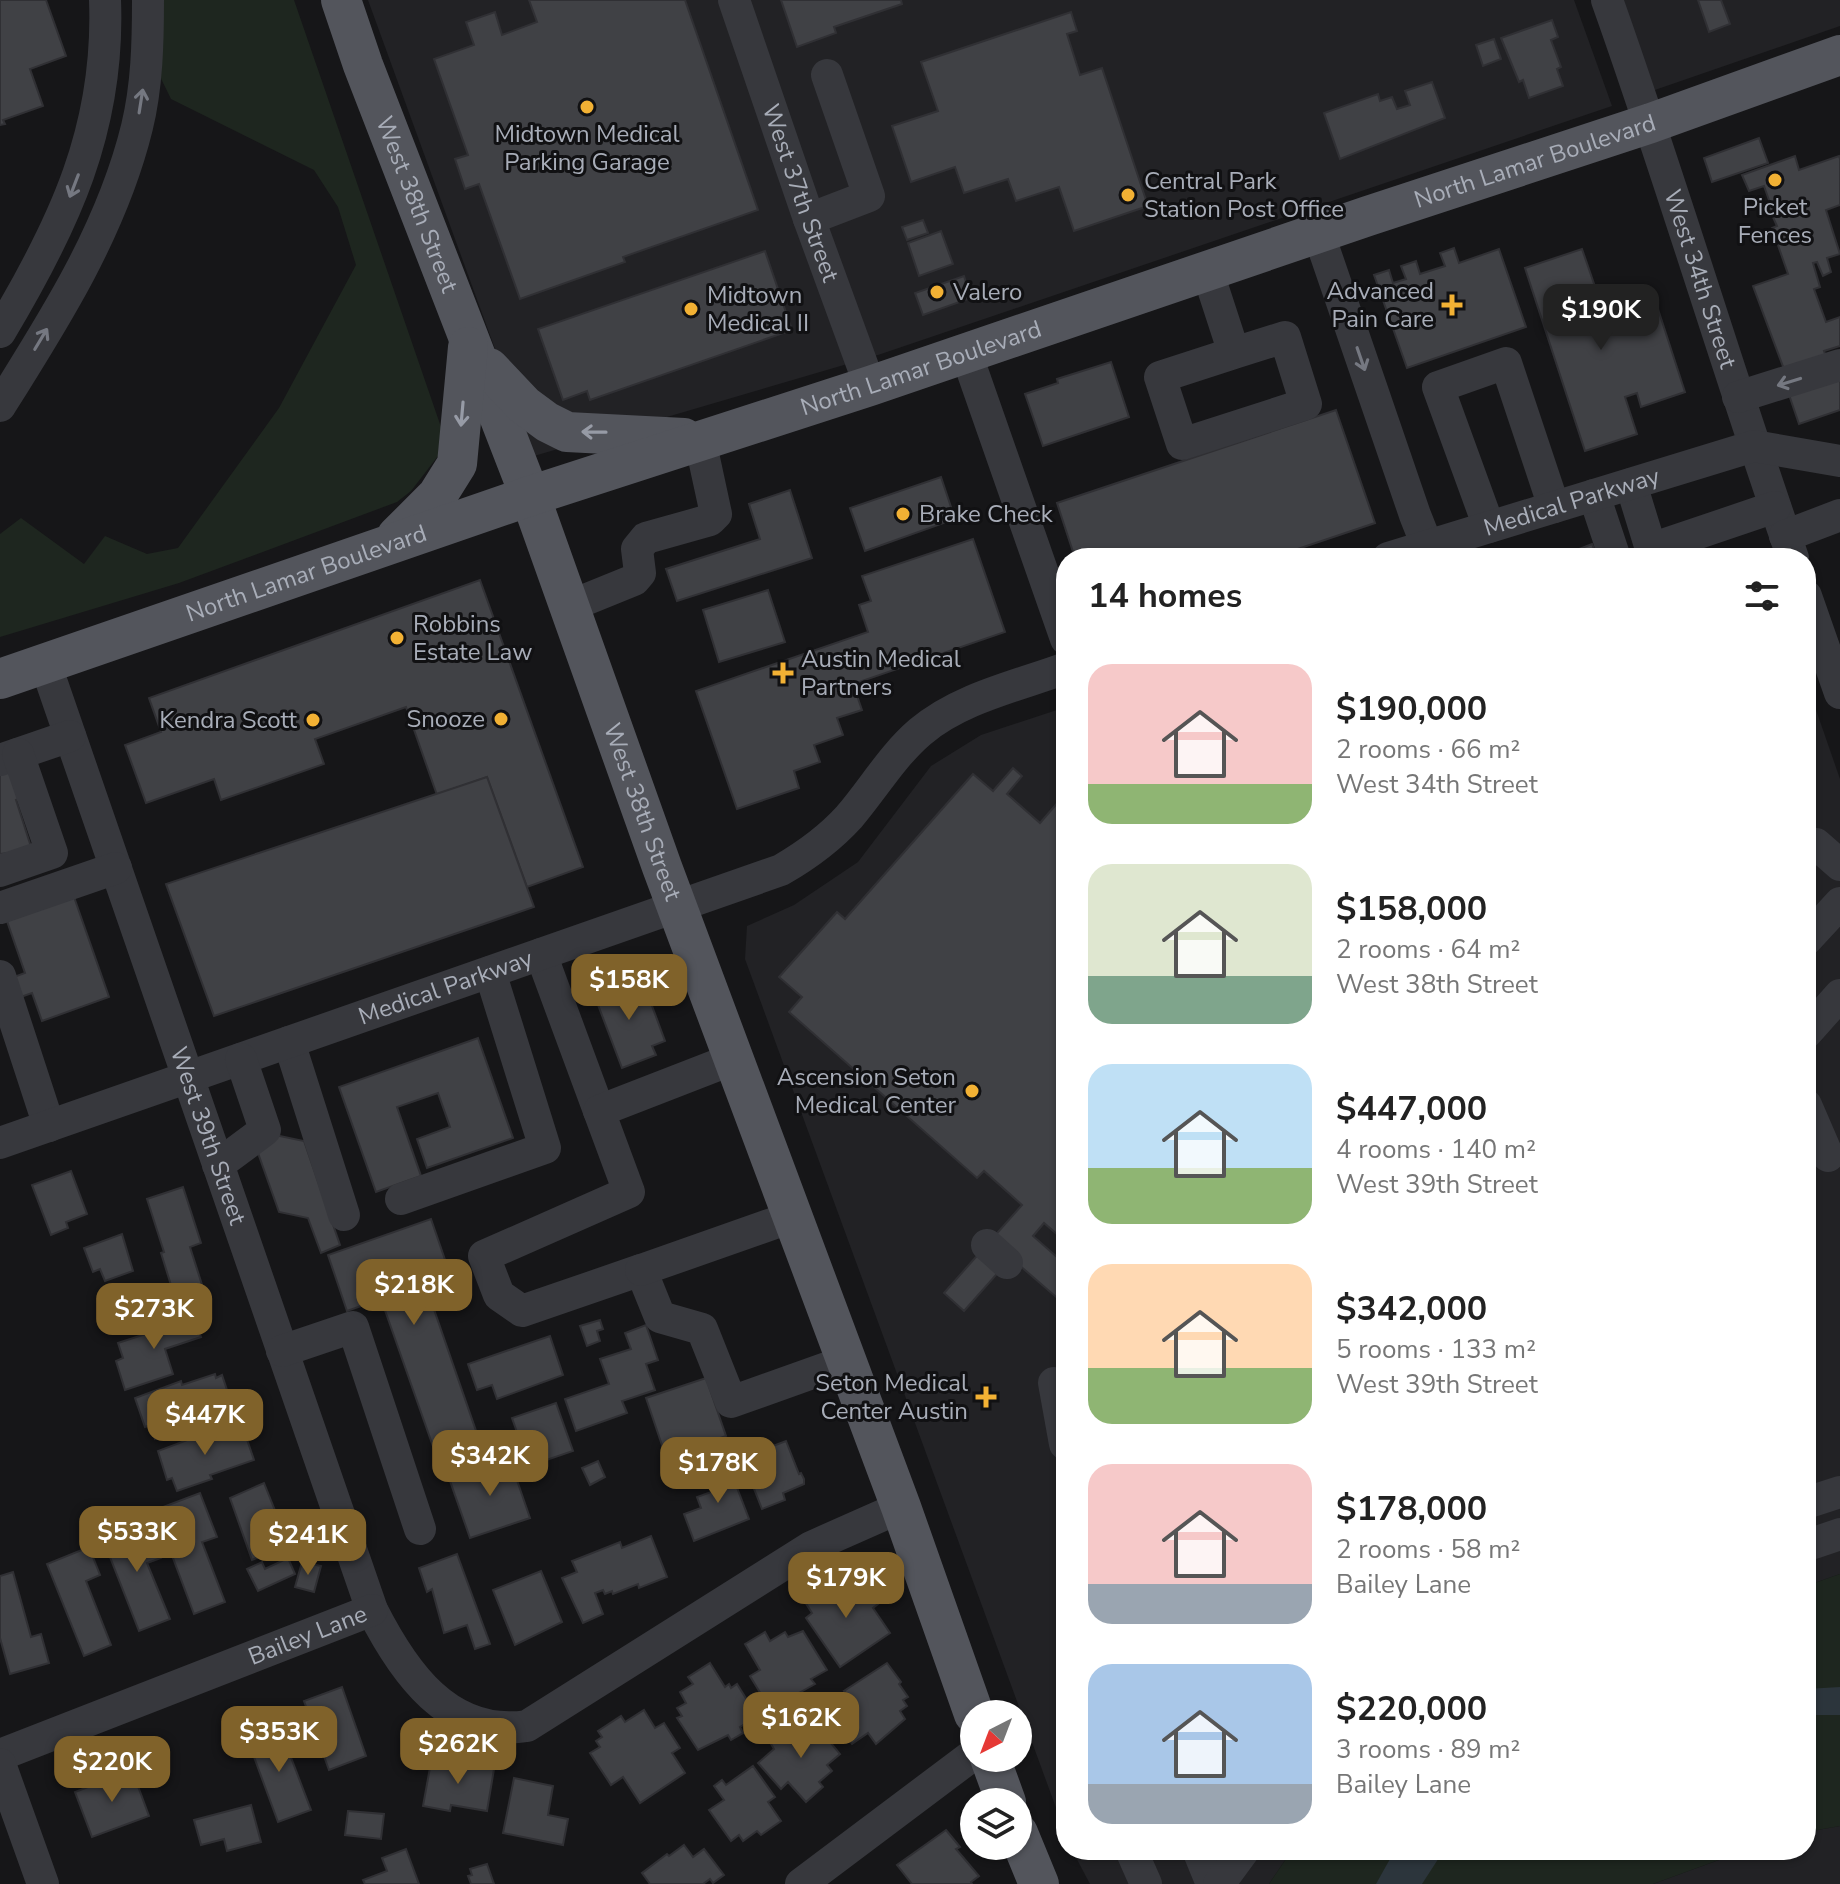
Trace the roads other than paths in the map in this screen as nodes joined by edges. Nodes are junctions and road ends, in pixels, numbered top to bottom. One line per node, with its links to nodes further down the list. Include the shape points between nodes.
1 (105, 0): 9 (street, via 103,81)
2 (148, 0): 10 (street, one-way to 2, via 148,52)
3 (341, 0): 15 (main road, West 38th Street)
4 (734, 0): 11 (street, West 37th Street)
5 (1607, 0): 8 (street, West 34th Street)
6 (1840, 55): 8 (main road, North Lamar Boulevard)
7 (827, 75): 11 (street, via 869,196)
8 (1651, 123): 12 (main road, North Lamar Boulevard); 20 (street, West 34th Street)
9 (93, 127): 10 (street); 14 (street, one-way to 14, via 64,211)
10 (134, 137): 21 (street, one-way to 10, via 73,287 102,228)
11 (809, 219): 19 (street, West 37th Street)
12 (1318, 232): 13 (main road, North Lamar Boulevard); 33 (street, one-way to 33)
13 (1207, 270): 16 (main road, North Lamar Boulevard); 17 (street)
14 (0, 332)
15 (469, 337): 22 (main road, one-way to 15, via 560,429 524,405 492,372); 27 (main road, West 38th Street); 32 (main road, one-way to 32, via 457,464 437,496)
16 (966, 353): 19 (main road, North Lamar Boulevard); 39 (street)
17 (1234, 353)
18 (1840, 365): 20 (street, one-way to 20)
19 (870, 386): 22 (main road, North Lamar Boulevard)
20 (1738, 397): 23 (street, West 34th Street)
21 (1, 401)
22 (700, 440): 27 (main road, North Lamar Boulevard); 38 (street, via 716,514 646,538 637,549 640,573 634,580)
23 (1754, 446): 24 (street); 25 (street, Medical Parkway); 31 (street, West 34th Street)
24 (1840, 461)
25 (1631, 484): 26 (street, Medical Parkway); 36 (street)
26 (1594, 495): 28 (street, Medical Parkway); 35 (street)
27 (530, 496): 32 (main road, North Lamar Boulevard); 38 (main road, West 38th Street)
28 (1554, 507): 30 (street, Medical Parkway); 30 (street, via 1506,363 1438,387)
29 (1840, 515): 31 (street)
30 (1489, 527): 34 (street, Medical Parkway)
31 (1784, 533): 37 (street)
32 (385, 546): 41 (main road, North Lamar Boulevard)
33 (1427, 548)
34 (1441, 548)
35 (1612, 548)
36 (1651, 548)
37 (1659, 548)
38 (570, 606): 50 (main road, West 38th Street)
39 (1056, 610)
40 (1816, 625): 44 (street)
41 (45, 663): 43 (main road, North Lamar Boulevard); 45 (street, West 39th Street)
42 (1056, 672): 50 (street, Medical Parkway, via 958,707 920,732 815,850 781,870)
43 (0, 679)
44 (1840, 693)
45 (70, 736): 46 (street); 47 (street, West 39th Street)
46 (9, 757): 48 (street, via 52,853)
47 (116, 868): 51 (street); 61 (street, West 39th Street)
48 (0, 871)
49 (1840, 903): 52 (street)
50 (676, 906): 53 (street, Medical Parkway); 60 (main road, West 38th Street)
51 (0, 908)
52 (1816, 929)
53 (541, 954): 54 (street, Medical Parkway); 62 (street)
54 (490, 972): 58 (street, Medical Parkway); 68 (street, via 545,1148)
55 (0, 976): 63 (street)
56 (1840, 995): 57 (street)
57 (1816, 1022)
58 (289, 1042): 59 (street, Medical Parkway); 69 (street)
59 (241, 1059): 61 (street, Medical Parkway); 67 (street, via 265,1130)
60 (733, 1059): 62 (street); 70 (main road, West 38th Street)
61 (188, 1078): 63 (street, Medical Parkway); 67 (street, West 39th Street)
62 (599, 1111): 71 (street, via 629,1192 484,1256 499,1295 522,1311)
63 (49, 1126): 65 (street, Medical Parkway)
64 (1816, 1128): 66 (street)
65 (0, 1143)
66 (1828, 1156)
67 (218, 1165): 72 (street, West 39th Street)
68 (401, 1199)
69 (344, 1215)
70 (792, 1217): 71 (street); 73 (main road, West 38th Street)
71 (641, 1270): 73 (street, via 660,1317 702,1329 731,1402)
72 (282, 1351): 79 (street, via 353,1327); 80 (street, West 39th Street)
73 (846, 1361): 78 (main road, West 38th Street)
74 (1054, 1383): 75 (street)
75 (1056, 1394)
76 (1840, 1492): 77 (street)
77 (1816, 1500)
78 (901, 1507): 80 (street, Bailey Lane, via 811,1547 527,1726 489,1726 446,1708 405,1668); 81 (main road, West 38th Street)
79 (420, 1529)
80 (372, 1610): 82 (street, Bailey Lane)
81 (969, 1700)
82 (0, 1755)
83 (0, 1764): 89 (street)
84 (960, 1765): 90 (street)
85 (1029, 1860): 91 (main road)
86 (1135, 1860): 92 (street)
87 (1202, 1860): 93 (street)
88 (1237, 1860): 94 (street)
89 (43, 1884)
90 (801, 1884)
91 (1039, 1884)
92 (1146, 1884)
93 (1212, 1884)
94 (1219, 1884)

